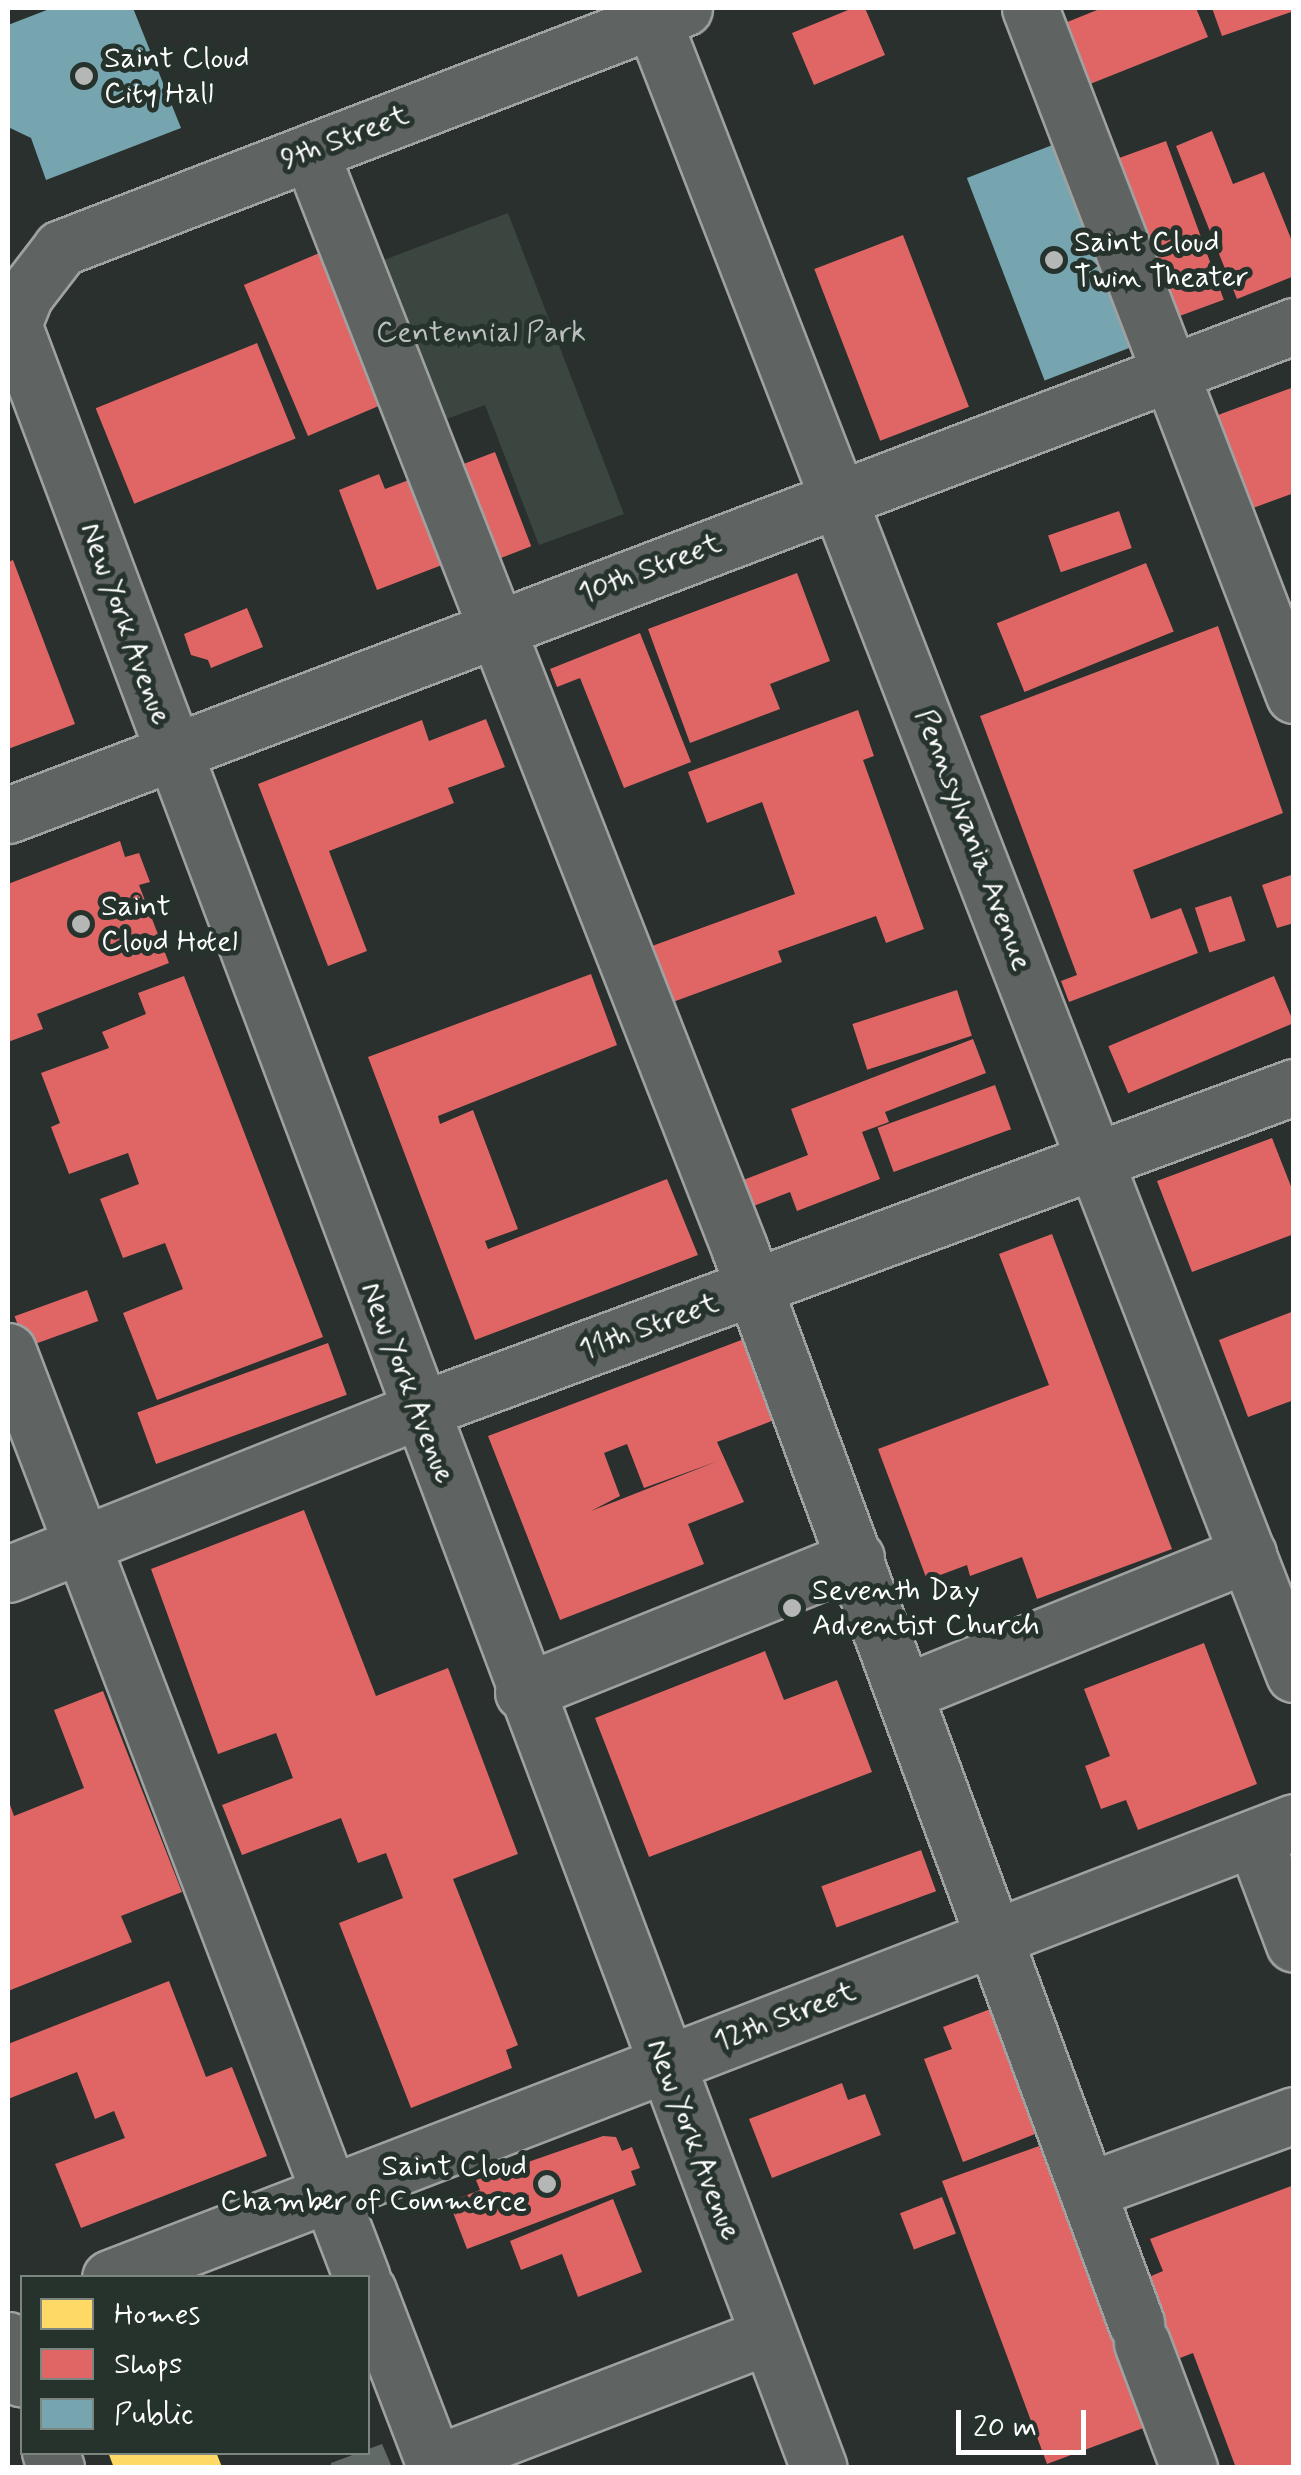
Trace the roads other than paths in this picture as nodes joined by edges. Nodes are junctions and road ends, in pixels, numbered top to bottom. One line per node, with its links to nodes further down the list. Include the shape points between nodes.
1 (1030, 8): 6 (street)
2 (662, 12): 3 (street, 9th Street); 7 (street, Pennsylvania Avenue)
3 (310, 152): 4 (street, 9th Street, via 60,248); 8 (street)
4 (25, 296): 10 (street, New York Avenue, via 13,324)
5 (1294, 326): 6 (street, 10th Street)
6 (1170, 372): 7 (street, 10th Street); 9 (street)
7 (840, 496): 8 (street, 10th Street); 13 (street, Pennsylvania Avenue)
8 (501, 626): 10 (street, 10th Street); 14 (street)
9 (1294, 694)
10 (172, 751): 11 (street, 10th Street); 16 (street, New York Avenue)
11 (8, 815)
12 (1294, 1086): 13 (street, 11th Street)
13 (1098, 1161): 14 (street, 11th Street); 18 (street, Pennsylvania Avenue)
14 (754, 1289): 16 (street, 11th Street); 19 (street)
15 (8, 1352): 17 (street)
16 (418, 1412): 17 (street, 11th Street); 22 (street, New York Avenue)
17 (80, 1545): 20 (street, 11th Street); 30 (street)
18 (1248, 1554): 21 (street, Pennsylvania Avenue); 23 (street)
19 (856, 1558): 22 (street); 23 (street)
20 (8, 1574)
21 (1294, 1674)
22 (523, 1692): 27 (street, New York Avenue)
23 (906, 1692): 25 (street)
24 (1274, 1830): 25 (street, 12th Street); 26 (street)
25 (997, 1936): 27 (street, 12th Street); 29 (street)
26 (1294, 1944)
27 (663, 2064): 30 (street, 12th Street); 34 (street, New York Avenue)
28 (1294, 2114): 29 (street)
29 (1089, 2190): 39 (street)
30 (330, 2193): 31 (street, 12th Street); 32 (street)
31 (118, 2275)
32 (361, 2275)
33 (370, 2296): 37 (street)
34 (768, 2336): 37 (street); 38 (street, New York Avenue)
35 (8, 2340): 36 (street)
36 (20, 2373)
37 (435, 2466)
38 (819, 2468)
39 (1189, 2468)

